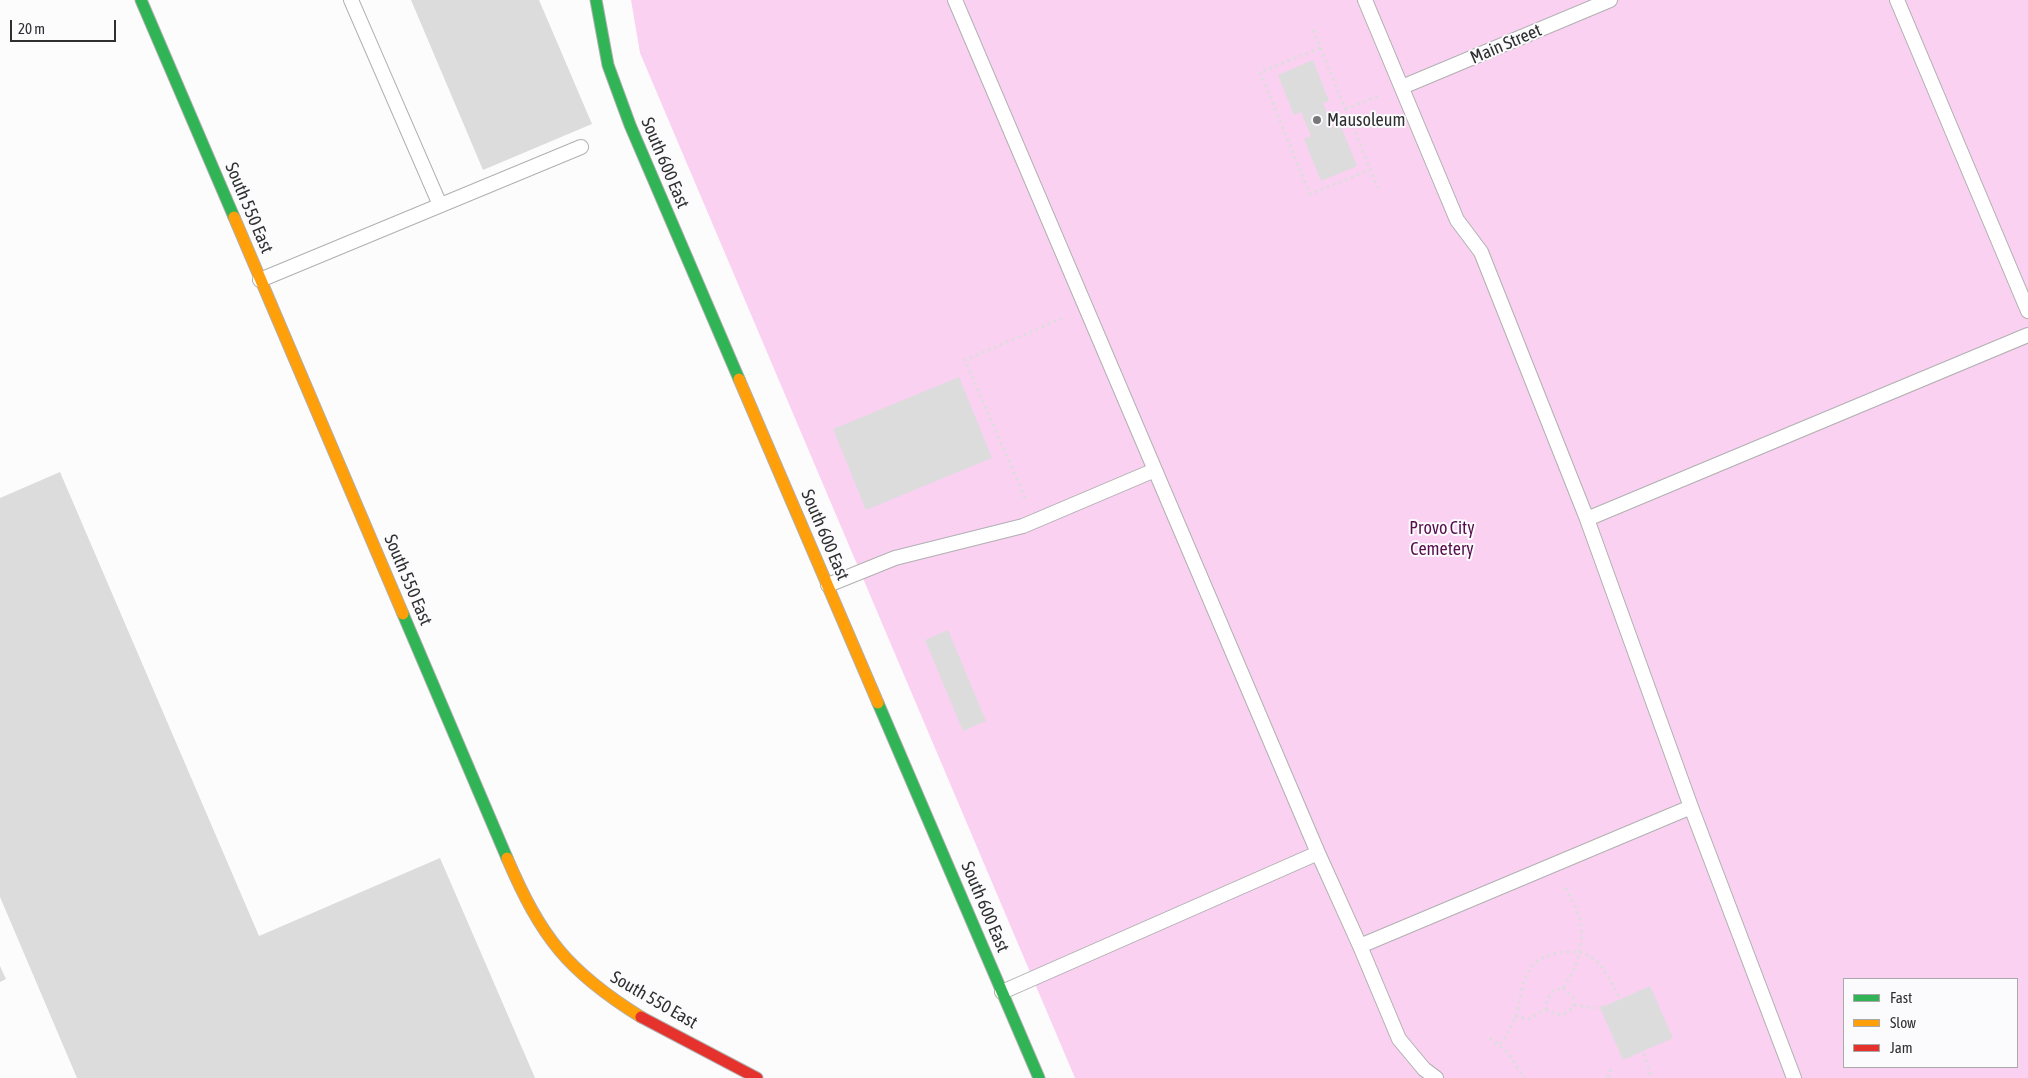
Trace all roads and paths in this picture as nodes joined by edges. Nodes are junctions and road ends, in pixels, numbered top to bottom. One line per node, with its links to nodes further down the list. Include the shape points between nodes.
1 (141, 0): 16 (street, South 550 East)
2 (351, 0): 15 (lane)
3 (596, 0): 23 (street, South 600 East, via 608,65 630,125)
4 (955, 0): 17 (lane)
5 (1365, 0): 10 (lane)
6 (1610, 0): 10 (lane, Main Street)
7 (1897, 0): 18 (lane)
8 (1313, 30): 9 (path)
9 (1320, 48): 11 (path); 13 (path, via 1260,72 1310,194)
10 (1402, 87): 11 (path); 21 (lane, via 1457,220 1482,252)
11 (1345, 109): 13 (path)
12 (581, 147): 15 (lane)
13 (1370, 170): 14 (path)
14 (1378, 188)
15 (440, 205): 16 (lane)
16 (260, 280): 38 (street, South 550 East, via 517,882 549,941 580,974 612,1000)
17 (1086, 308): 20 (lane); 22 (path, via 965,360)
18 (2028, 311)
19 (2028, 335): 21 (lane)
20 (1155, 470): 22 (lane); 25 (lane)
21 (1587, 519): 24 (lane)
22 (1034, 521): 23 (lane, via 895,558)
23 (828, 586): 30 (street, South 600 East)
24 (1691, 807): 26 (lane); 44 (lane)
25 (1318, 853): 27 (lane); 30 (lane)
26 (1555, 863): 27 (lane); 28 (path, via 1580,920)
27 (1360, 946): 40 (lane, via 1399,1039 1424,1069)
28 (1579, 953): 29 (path, via 1570,980); 31 (path, via 1592,958 1602,968); 34 (path, via 1552,954 1536,962 1527,974)
29 (1563, 988): 32 (path, via 1573,996); 33 (path, via 1553,991 1547,1000)
30 (1002, 992): 39 (street, South 600 East)
31 (1621, 1004): 32 (path, via 1595,1008); 43 (path, via 1646,1059)
32 (1574, 1005): 33 (path, via 1561,1015)
33 (1546, 1010): 34 (path, via 1529,1019)
34 (1515, 1017): 36 (path)
35 (1490, 1038): 36 (path)
36 (1500, 1044): 41 (path, via 1518,1065)
37 (1611, 1068): 42 (path)
38 (757, 1078)
39 (1039, 1078)
40 (1436, 1078)
41 (1524, 1078)
42 (1608, 1078)
43 (1650, 1078)
44 (1794, 1078)

